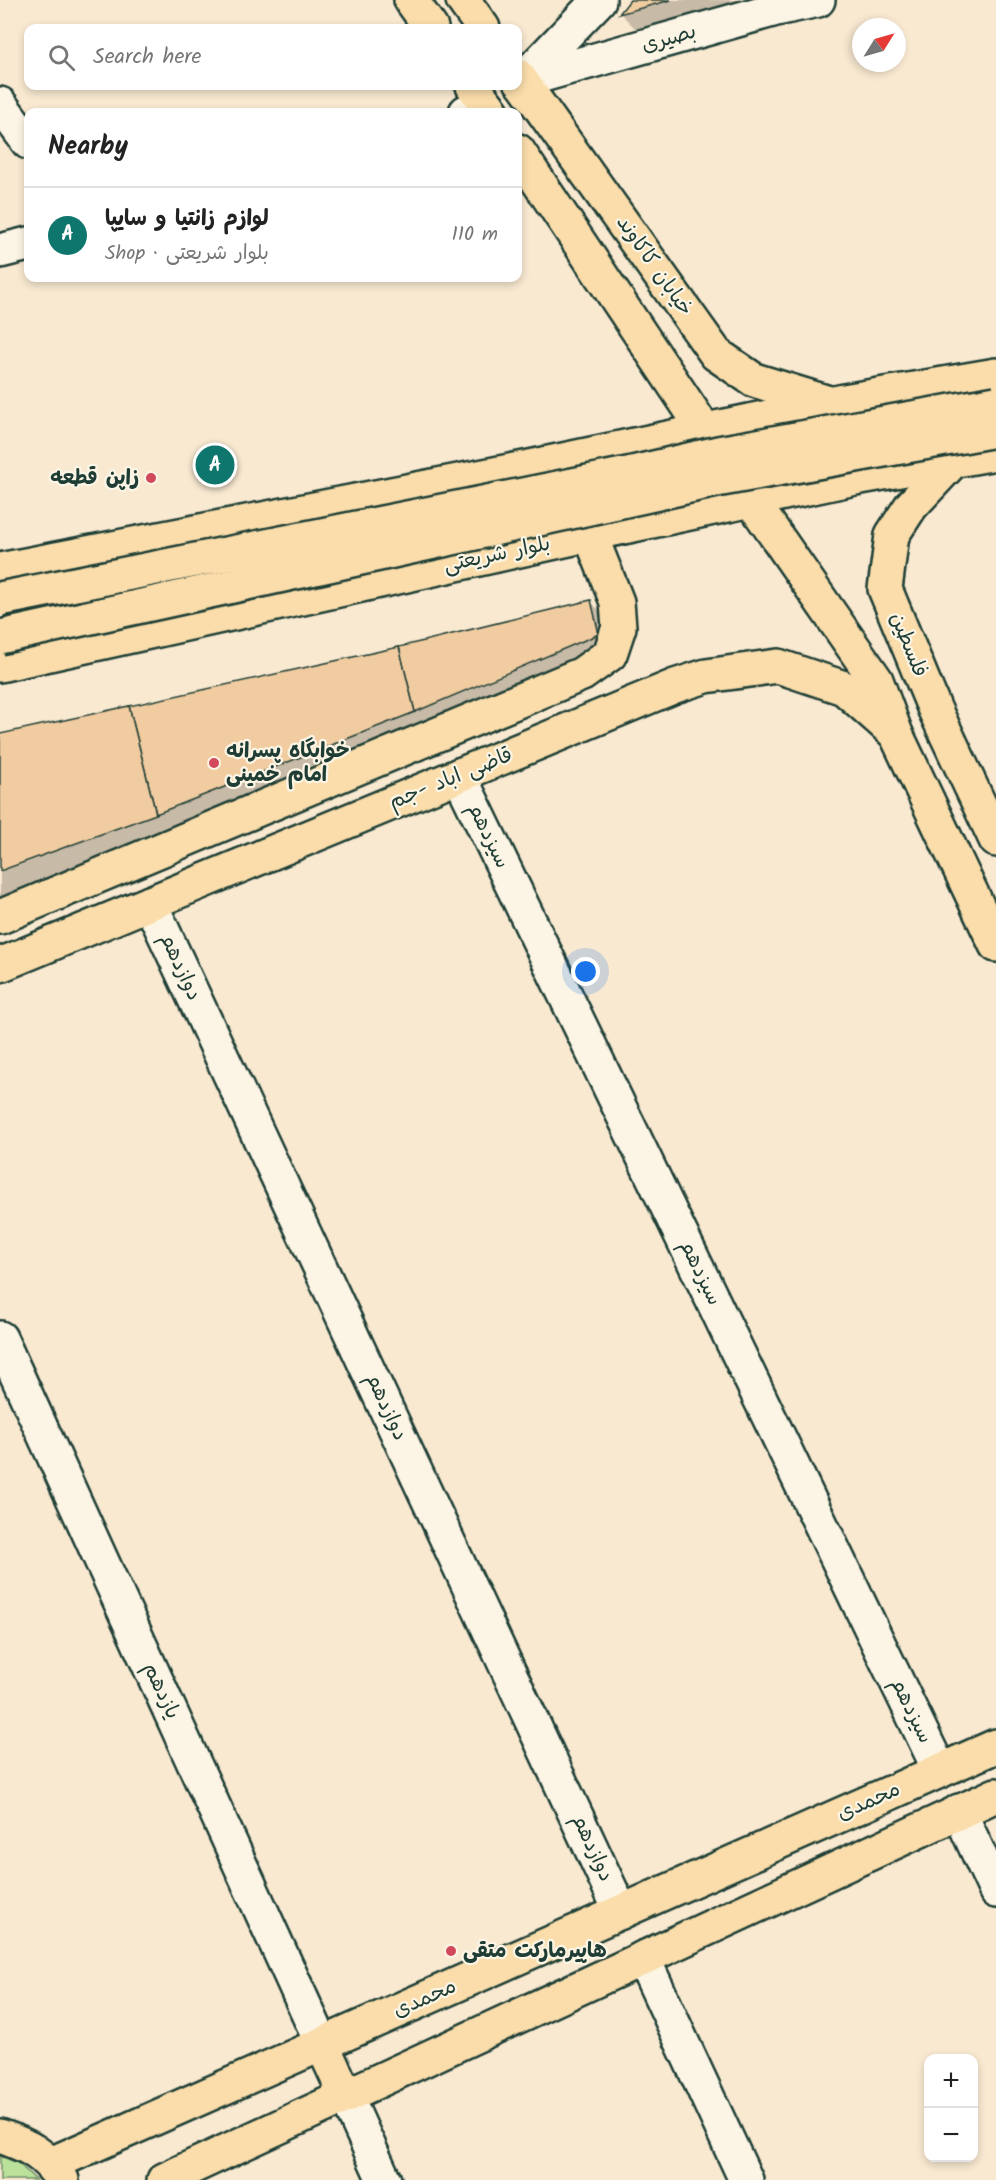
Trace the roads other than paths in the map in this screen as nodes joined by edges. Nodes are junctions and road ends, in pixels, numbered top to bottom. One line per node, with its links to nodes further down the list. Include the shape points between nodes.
1 (411, 0): 6 (main road)
2 (463, 0): 7 (main road)
3 (599, 0): 8 (street)
4 (818, 0): 5 (street, بصیری)
5 (773, 4): 9 (street, بصیری)
6 (428, 24)
7 (480, 24)
8 (522, 76)
9 (522, 78)
10 (522, 83): 19 (main road, خیابان کاکاوند, via 716,354 754,380)
11 (0, 104): 12 (street)
12 (24, 137)
13 (522, 157): 20 (main road)
14 (24, 245): 15 (street)
15 (0, 251)
16 (996, 375): 17 (main road)
17 (954, 382): 19 (main road); 24 (main road, فلسطین, via 971,389 982,401 988,417 986,435 977,449)
18 (996, 403): 30 (main road, bridge, via 718,453)
19 (830, 404): 20 (main road)
20 (704, 430): 22 (main road); 26 (main road)
21 (996, 430): 31 (main road, bridge, via 722,479)
22 (591, 453): 25 (main road); 27 (main road, via 580,481 587,510)
23 (996, 453): 24 (main road, بلوار شریعتی)
24 (959, 459): 26 (main road, بلوار شریعتی); 35 (main road, فلسطین, via 911,506 892,535 885,589 935,710)
25 (525, 468): 28 (main road, via 548,484 556,511 553,525); 29 (main road)
26 (752, 501): 27 (main road, بلوار شریعتی); 33 (main road, via 876,680)
27 (600, 532): 28 (main road, بلوار شریعتی); 37 (main road, via 619,627 610,654 582,674)
28 (536, 546): 32 (main road, بلوار شریعتی)
29 (0, 570)
30 (0, 599)
31 (0, 636)
32 (0, 664)
33 (896, 735): 34 (main road, قاضی اباد -جم, via 844,688 778,666 706,676 675,686); 38 (main road)
34 (459, 776): 36 (main road, قاضی اباد -جم); 42 (street, سیزدهم)
35 (996, 840)
36 (150, 903): 39 (main road, قاضی اباد -جم); 46 (street, دوازدهم)
37 (0, 917)
38 (996, 945)
39 (0, 965)
40 (0, 1338): 48 (street, یازدهم)
41 (996, 1746): 42 (main road, محمدی)
42 (940, 1771): 44 (main road); 46 (main road, محمدی)
43 (996, 1794): 44 (main road)
44 (959, 1811): 45 (street); 47 (main road)
45 (996, 1891)
46 (621, 1912): 47 (main road); 48 (main road, محمدی)
47 (643, 1958): 49 (main road); 54 (street)
48 (322, 2044): 49 (main road); 51 (main road, محمدی)
49 (346, 2096): 52 (main road); 53 (street)
50 (0, 2136): 51 (main road, via 26,2145)
51 (57, 2172)
52 (164, 2180)
53 (384, 2180)
54 (746, 2180)

